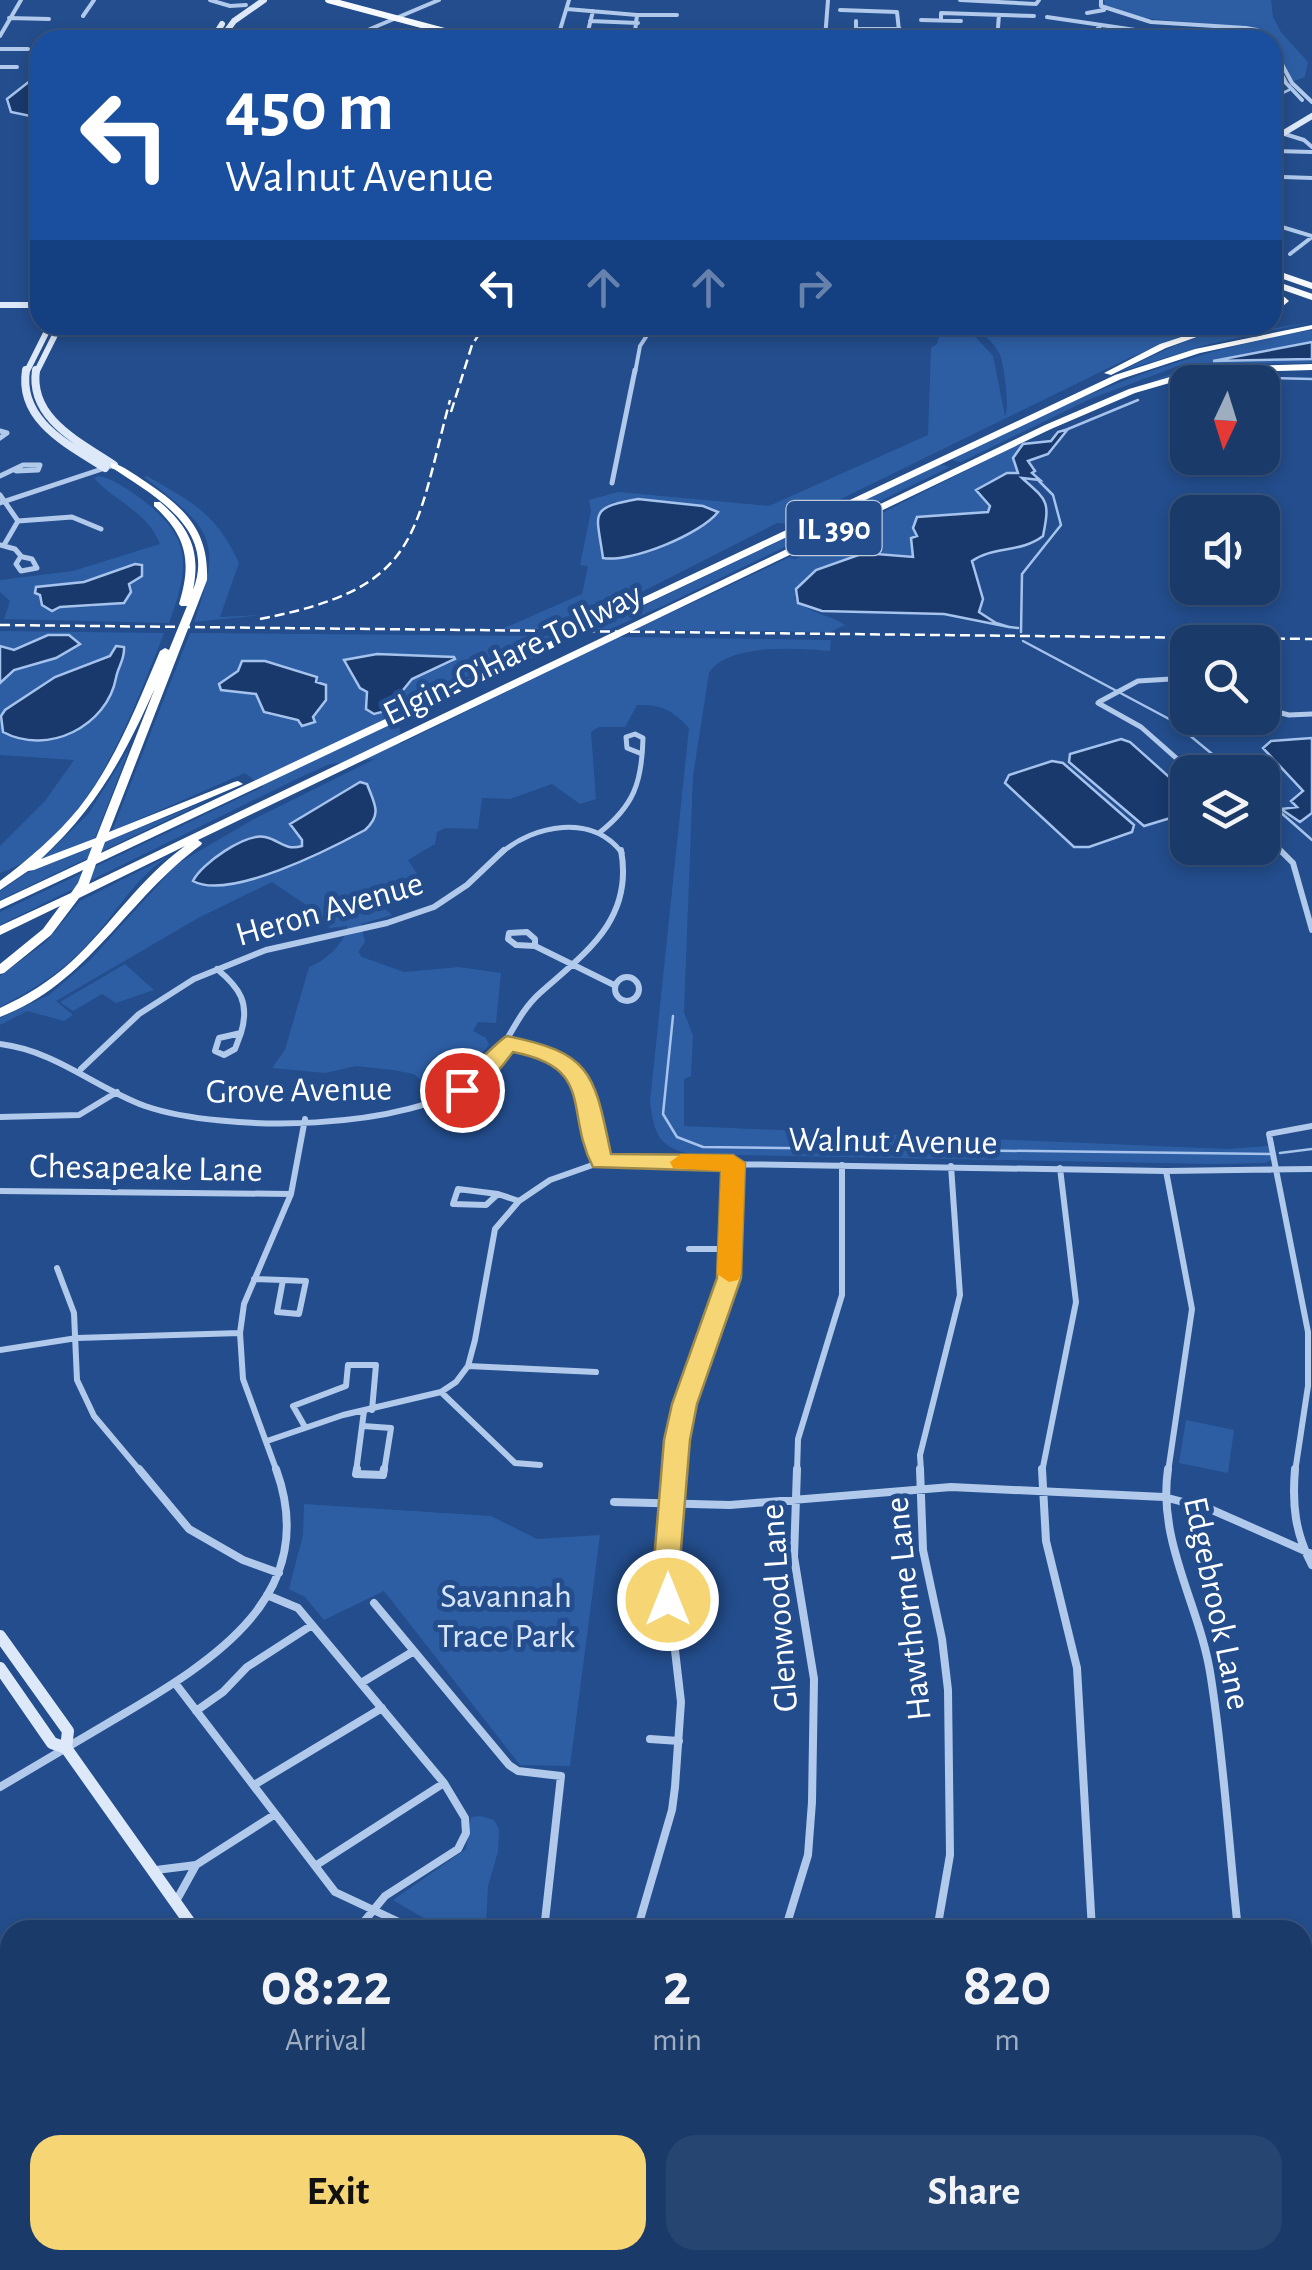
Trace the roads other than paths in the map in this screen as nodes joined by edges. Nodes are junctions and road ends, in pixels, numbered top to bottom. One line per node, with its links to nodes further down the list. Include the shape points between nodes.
1 (20, 0): 24 (street)
2 (94, 0): 25 (street)
3 (210, 0): 14 (street)
4 (255, 0): 14 (main road)
5 (264, 0): 39 (main road)
6 (328, 0): 28 (main road)
7 (344, 0): 28 (main road)
8 (439, 0): 28 (street)
9 (569, 0): 15 (street)
10 (828, 0): 45 (street)
11 (960, 0): 12 (street)
12 (1039, 0)
13 (1101, 0): 18 (street)
14 (233, 9): 38 (main road)
15 (566, 10): 16 (street); 42 (street)
16 (593, 10): 21 (street); 32 (street)
17 (840, 10): 37 (street, via 897,12)
18 (1105, 10): 19 (street); 51 (street)
19 (1087, 12)
20 (0, 15): 24 (street)
21 (637, 15): 22 (street); 34 (street)
22 (678, 15)
23 (1000, 15): 26 (street); 31 (street, via 941,13); 48 (street)
24 (9, 16): 29 (street); 52 (street)
25 (83, 16)
26 (1034, 16)
27 (1047, 17): 36 (street)
28 (398, 18): 40 (street); 41 (main road)
29 (48, 19)
30 (921, 20): 31 (street)
31 (941, 20): 35 (street)
32 (590, 21): 34 (street); 43 (street)
33 (856, 21): 46 (street)
34 (638, 22): 44 (street)
35 (961, 22)
36 (1101, 25): 49 (street); 50 (street)
37 (900, 29): 47 (street)
38 (219, 30)
39 (227, 30)
40 (369, 30)
41 (442, 30)
42 (560, 30)
43 (590, 30)
44 (636, 30)
45 (826, 30)
46 (856, 30)
47 (878, 30)
48 (998, 30)
49 (1097, 30)
50 (1135, 30)
51 (1257, 30)
52 (1, 35)
53 (0, 48): 54 (street)
54 (28, 50)
55 (0, 67): 56 (street)
56 (17, 67)
57 (1282, 73): 58 (street)
58 (1312, 108): 59 (main road)
59 (1282, 130)
60 (1282, 136): 61 (street)
61 (1311, 146): 62 (street)
62 (1282, 150)
63 (1283, 177): 64 (street)
64 (1312, 178)
65 (1282, 227): 66 (street)
66 (1312, 237): 67 (street)
67 (1290, 254)
68 (1282, 276): 69 (main road)
69 (1312, 286)
70 (1282, 288): 71 (main road)
71 (1312, 297)
72 (0, 305): 73 (main road)
73 (30, 306)
74 (1312, 327): 75 (highway)
75 (1282, 333)
76 (45, 335): 82 (main road, via 26,370 27,400 45,426)
77 (55, 335): 82 (main road, via 36,371 40,404)
78 (647, 335): 86 (street)
79 (1198, 335): 85 (highway, via 1146,354)
80 (1272, 335): 85 (highway, via 1130,372)
81 (1312, 366): 101 (highway, Elgin-O'Hare Tollway / IL 390, via 1204,370 1132,391)
82 (110, 467): 88 (street); 93 (highway, via 174,506 196,532 204,567)
83 (16, 471): 84 (street)
84 (0, 476)
85 (899, 478): 102 (highway, Elgin-O'Hare Tollway / IL 390)
86 (612, 482)
87 (0, 495): 88 (street)
88 (2, 502): 89 (street)
89 (18, 521): 90 (street, via 76,516); 91 (street)
90 (101, 529)
91 (2, 545): 92 (street)
92 (22, 557)
93 (174, 640): 106 (highway, via 108,779 58,838); 113 (highway, via 82,884 60,918)
94 (1170, 679): 95 (street)
95 (1124, 687): 96 (street)
96 (1110, 696): 100 (street, via 1098,702)
97 (1280, 713): 98 (street)
98 (1312, 714)
99 (642, 754): 103 (street, via 639,795)
100 (1173, 755)
101 (312, 780): 108 (highway, Elgin-O'Hare Tollway / IL 390); 115 (highway, via 181,853 148,880 74,966)
102 (255, 781): 105 (highway); 107 (highway, Elgin-O'Hare Tollway / IL 390)
103 (600, 833): 111 (street, Grove Avenue, via 621,850 624,870 600,943); 112 (street, Heron Avenue, via 557,826 524,833 439,904)
104 (1280, 851): 109 (street, via 1292,863)
105 (0, 878)
106 (0, 887)
107 (0, 905)
108 (0, 930)
109 (1312, 930)
110 (535, 946): 111 (street)
111 (573, 966): 114 (street); 117 (street, Grove Avenue, via 533,998)
112 (217, 969): 116 (street, via 241,988 247,1004); 119 (street, Heron Avenue, via 149,1006)
113 (0, 970)
114 (614, 985): 114 (street, via 614,994 626,999 642,989 630,980)
115 (0, 1013)
116 (241, 1033): 116 (street, via 219,1038 214,1051 229,1054)
117 (507, 1043): 122 (street, Grove Avenue, via 481,1075 432,1104 382,1117); 124 (street, via 570,1065 586,1089)
118 (0, 1044): 119 (street, Grove Avenue)
119 (81, 1068): 120 (street, Grove Avenue)
120 (117, 1092): 121 (street, via 79,1115); 122 (street, Grove Avenue, via 185,1116)
121 (0, 1116)
122 (305, 1118): 133 (street)
123 (1312, 1126): 131 (street, via 1269,1134)
124 (601, 1162): 125 (street, Walnut Avenue); 135 (street, Walnut Avenue, via 550,1180)
125 (733, 1163): 126 (street, Walnut Avenue); 137 (street)
126 (842, 1164): 127 (street, Walnut Avenue); 157 (street, Glenwood Lane, via 842,1294 800,1426)
127 (951, 1166): 128 (street, Walnut Avenue); 154 (street, Hawthorne Lane, via 960,1295 922,1440)
128 (1060, 1168): 130 (street, Walnut Avenue); 155 (street, via 1076,1302)
129 (1312, 1169): 131 (street, Walnut Avenue)
130 (1166, 1171): 131 (street, Walnut Avenue); 156 (street, Edgebrook Lane, via 1192,1308)
131 (1279, 1172): 151 (street, via 1306,1309 1310,1366)
132 (0, 1191): 133 (street, Chesapeake Lane)
133 (291, 1194): 139 (street)
134 (498, 1194): 134 (street, via 458,1189 454,1204 486,1206); 135 (street)
135 (518, 1201): 144 (street, Walnut Avenue, via 495,1229)
136 (689, 1249): 137 (street)
137 (732, 1249): 159 (street, via 729,1278 680,1418)
138 (57, 1268): 142 (street)
139 (254, 1279): 140 (street); 141 (street)
140 (283, 1280): 140 (street, via 306,1281 299,1314 277,1312)
141 (240, 1333): 142 (street); 150 (street, via 242,1379)
142 (77, 1338): 143 (street); 163 (street, via 76,1380 130,1462 189,1529)
143 (0, 1350)
144 (468, 1366): 145 (street); 146 (street)
145 (596, 1372)
146 (440, 1392): 147 (street); 153 (street, via 515,1463)
147 (368, 1410): 148 (street); 149 (street); 149 (street, via 376,1365 348,1365 346,1386 293,1406)
148 (363, 1426): 148 (street, via 391,1428 384,1475 356,1474)
149 (305, 1427): 150 (street)
150 (267, 1440): 163 (street, via 286,1496 287,1546)
151 (1299, 1446): 152 (street); 160 (street, via 1293,1500)
152 (1310, 1448)
153 (540, 1465)
154 (920, 1489): 155 (street); 157 (street); 192 (street, Hawthorne Lane, via 924,1550 947,1664 950,1855)
155 (1042, 1490): 156 (street); 193 (street, via 1046,1541 1077,1668)
156 (1164, 1497): 160 (street, via 1210,1509); 194 (street, Edgebrook Lane, via 1211,1674)
157 (796, 1500): 159 (street); 191 (street, Glenwood Lane, via 794,1558 814,1679 812,1802 808,1855)
158 (614, 1502): 159 (street)
159 (672, 1505): 175 (street, via 666,1587 680,1687)
160 (1299, 1548): 161 (street); 162 (street)
161 (1312, 1554)
162 (1312, 1565)
163 (279, 1573): 164 (street)
164 (267, 1595): 166 (street, via 298,1608); 170 (street, via 251,1622)
165 (374, 1602): 168 (street)
166 (312, 1625): 171 (street); 173 (street)
167 (0, 1636): 176 (main road, via 68,1731)
168 (414, 1651): 171 (street); 189 (street, via 509,1765 561,1776)
169 (0, 1668): 176 (main road, via 52,1743)
170 (175, 1683): 173 (street); 176 (street)
171 (362, 1683): 172 (street)
172 (382, 1708): 177 (street); 178 (street)
173 (196, 1711): 178 (street)
174 (650, 1739): 175 (street)
175 (679, 1741): 190 (street, via 672,1810)
176 (66, 1748): 179 (street); 183 (main road)
177 (444, 1783): 182 (street); 185 (street, via 465,1818 463,1840)
178 (254, 1785): 180 (street)
179 (0, 1787)
180 (274, 1815): 181 (street); 182 (street)
181 (196, 1865): 183 (street); 184 (street)
182 (315, 1866): 185 (street, via 335,1892)
183 (151, 1871): 184 (main road)
184 (174, 1904): 186 (main road)
185 (370, 1908): 187 (street); 188 (street)
186 (187, 1920)
187 (363, 1920)
188 (395, 1920)
189 (545, 1920)
190 (639, 1920)
191 (788, 1920)
192 (939, 1920)
193 (1091, 1920)
194 (1237, 1920)

